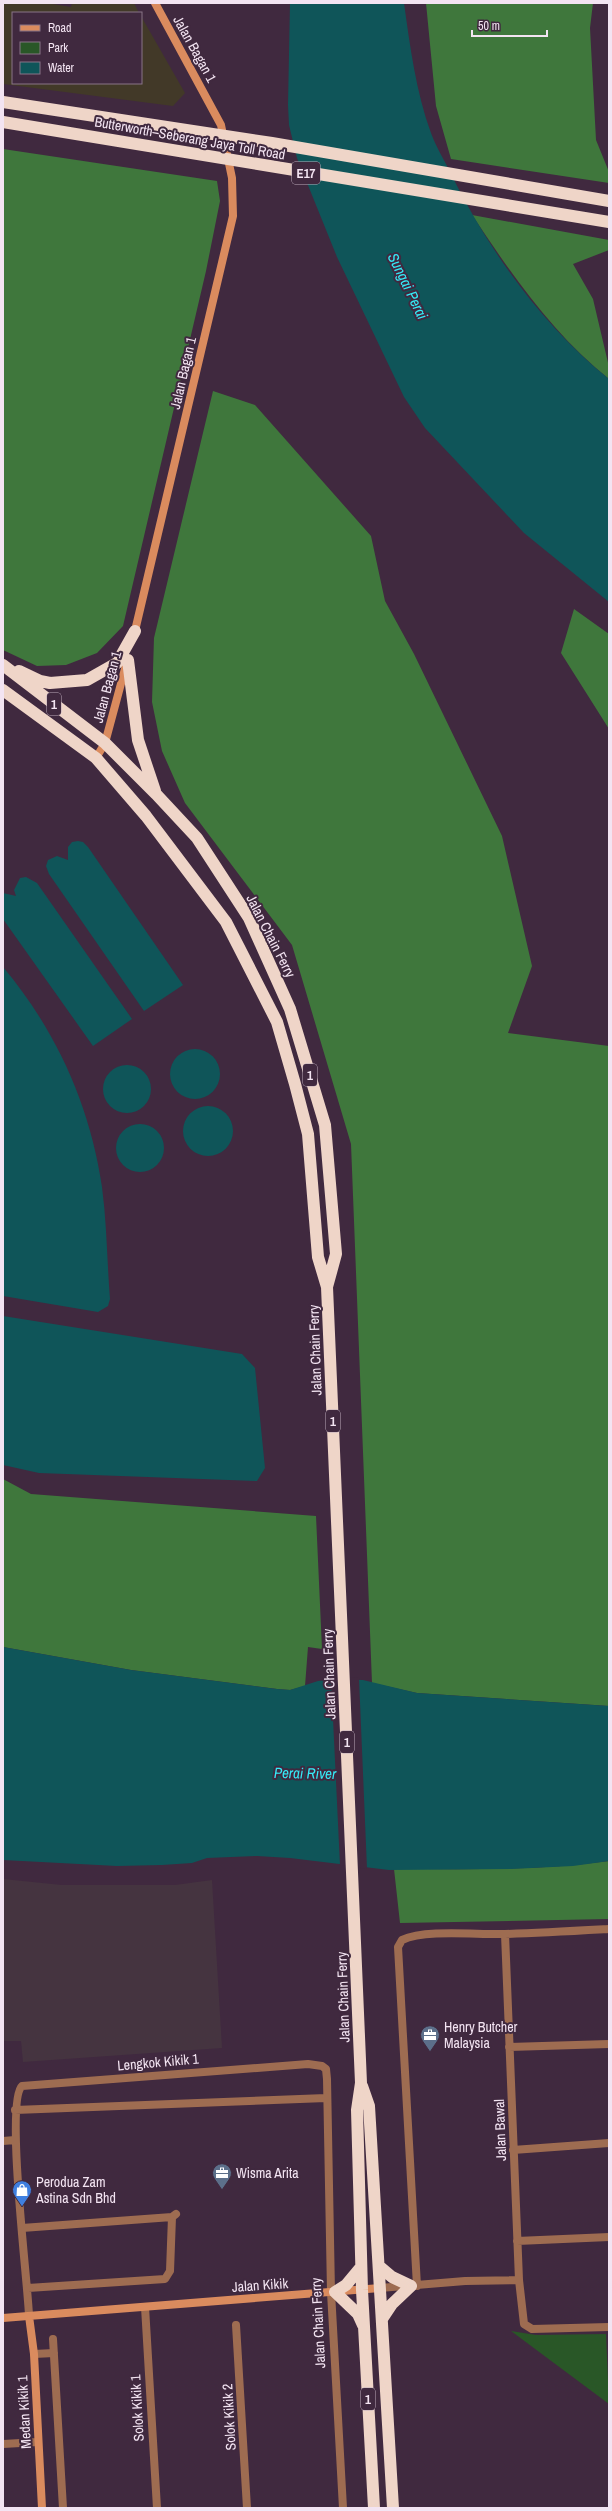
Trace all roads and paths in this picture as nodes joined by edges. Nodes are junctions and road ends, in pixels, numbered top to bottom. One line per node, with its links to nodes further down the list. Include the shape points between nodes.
1 (155, 3): 6 (street, Jalan Bagan 1, via 221,125 232,178 233,211)
2 (3, 102): 4 (highway, Butterworth–Seberang Jaya Toll Road / E17, bridge, via 272,143)
3 (3, 122): 5 (highway, Butterworth–Seberang Jaya Toll Road / E17, bridge)
4 (609, 201)
5 (609, 222)
6 (135, 631): 7 (street, Jalan Bagan 1); 8 (highway, via 117,663 87,680 60,683 40,681)
7 (128, 660): 10 (street, Jalan Bagan 1); 12 (highway, via 138,740)
8 (3, 665): 10 (highway, Jalan Chain Ferry / 1)
9 (4, 693): 11 (highway, Jalan Chain Ferry / 1)
10 (105, 743): 11 (street, Jalan Bagan 1); 12 (highway, Jalan Chain Ferry / 1)
11 (96, 758): 13 (highway, Jalan Chain Ferry / 1, via 146,816 226,922 277,1022 308,1134 318,1257)
12 (156, 794): 13 (highway, Jalan Chain Ferry / 1, via 197,838 249,918 290,1009 325,1125 336,1254)
13 (327, 1286): 19 (highway, Jalan Chain Ferry / 1)
14 (609, 1929): 15 (street)
15 (505, 1934): 17 (street, Jalan Bawal); 32 (street, via 408,1937 402,1940 398,1947)
16 (609, 2044): 17 (street)
17 (509, 2046): 25 (street, Jalan Bawal)
18 (322, 2066): 20 (street, Jalan Chain Ferry, via 326,2069); 21 (street, Lengkok Kikik 1, via 308,2064 22,2086 17,2094)
19 (361, 2083): 29 (highway, Jalan Chain Ferry / 1, via 369,2106); 30 (highway, Jalan Chain Ferry / 1, via 357,2110)
20 (326, 2098): 21 (street); 36 (street, Jalan Chain Ferry)
21 (15, 2110): 22 (street, Lengkok Kikik 1)
22 (15, 2140): 23 (street); 26 (street, Lengkok Kikik 1)
23 (3, 2141)
24 (609, 2143): 25 (street)
25 (513, 2150): 28 (street, Jalan Bawal)
26 (22, 2228): 33 (street, Lengkok Kikik 1); 33 (street, via 175,2215 170,2271 165,2279)
27 (609, 2237): 28 (street)
28 (517, 2241): 31 (street, Jalan Bawal)
29 (379, 2266): 32 (highway, via 392,2277); 34 (highway, Jalan Chain Ferry / 1)
30 (361, 2267): 35 (highway, Jalan Chain Ferry / 1); 36 (highway, via 346,2285)
31 (519, 2280): 32 (street, Jalan Kikik, via 465,2281); 43 (street, Jalan Bawal, via 524,2324 532,2329)
32 (414, 2286): 34 (street, Jalan Kikik); 40 (highway, via 392,2304)
33 (28, 2288): 38 (street, Lengkok Kikik 1)
34 (380, 2288): 35 (street, Jalan Kikik); 40 (highway, Jalan Chain Ferry / 1)
35 (362, 2290): 36 (street, Jalan Kikik); 42 (highway, Jalan Chain Ferry / 1)
36 (333, 2292): 37 (street, Jalan Kikik); 42 (highway, via 358,2314); 53 (street, Jalan Chain Ferry)
37 (145, 2307): 38 (street, Jalan Kikik); 51 (street, Solok Kikik 1)
38 (29, 2316): 39 (street, Jalan Kikik); 46 (street, Medan Kikik 1)
39 (3, 2318)
40 (382, 2318): 55 (highway, Jalan Chain Ferry / 1)
41 (236, 2325): 52 (street, Solok Kikik 2)
42 (364, 2326): 54 (highway, Jalan Chain Ferry / 1)
43 (609, 2327)
44 (52, 2339): 45 (street)
45 (54, 2353): 46 (street); 50 (street)
46 (34, 2354): 47 (street, Medan Kikik 1)
47 (38, 2442): 48 (street); 49 (street, Medan Kikik 1)
48 (3, 2444)
49 (42, 2508)
50 (64, 2508)
51 (157, 2508)
52 (247, 2508)
53 (343, 2508)
54 (374, 2508)
55 (393, 2508)

